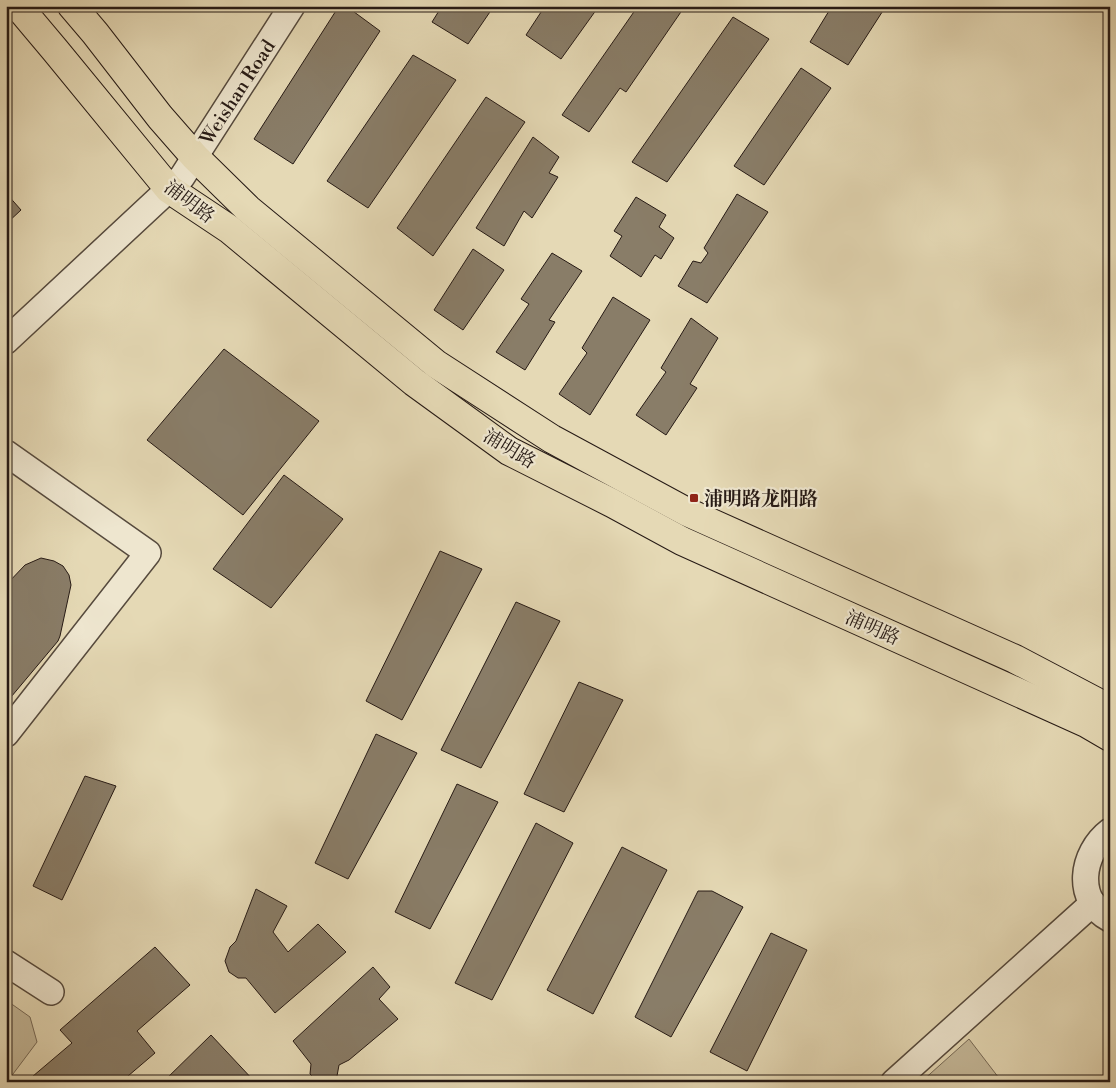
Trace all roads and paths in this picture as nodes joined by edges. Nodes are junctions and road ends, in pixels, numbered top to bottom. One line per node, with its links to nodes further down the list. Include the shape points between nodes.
1 (18, 6): 4 (main road, 浦明路, via 55,50)
2 (72, 6): 4 (main road, 浦明路, via 160,118)
3 (292, 6): 4 (street, Weishan Road)
4 (182, 174): 5 (street, Weishan Road); 7 (main road, 浦明路, via 248,209 436,364 552,438 687,512 1015,659); 9 (main road, 浦明路, via 229,229 414,382 509,451 682,541 1086,723)
5 (6, 341)
6 (6, 453): 8 (street, via 148,554)
7 (1110, 709)
8 (6, 734)
9 (1110, 737)
10 (1110, 831): 11 (street, via 1097,843 1085,872 1087,888)
11 (1102, 911): 14 (street)
12 (6, 963): 13 (street)
13 (51, 992)
14 (894, 1082)

